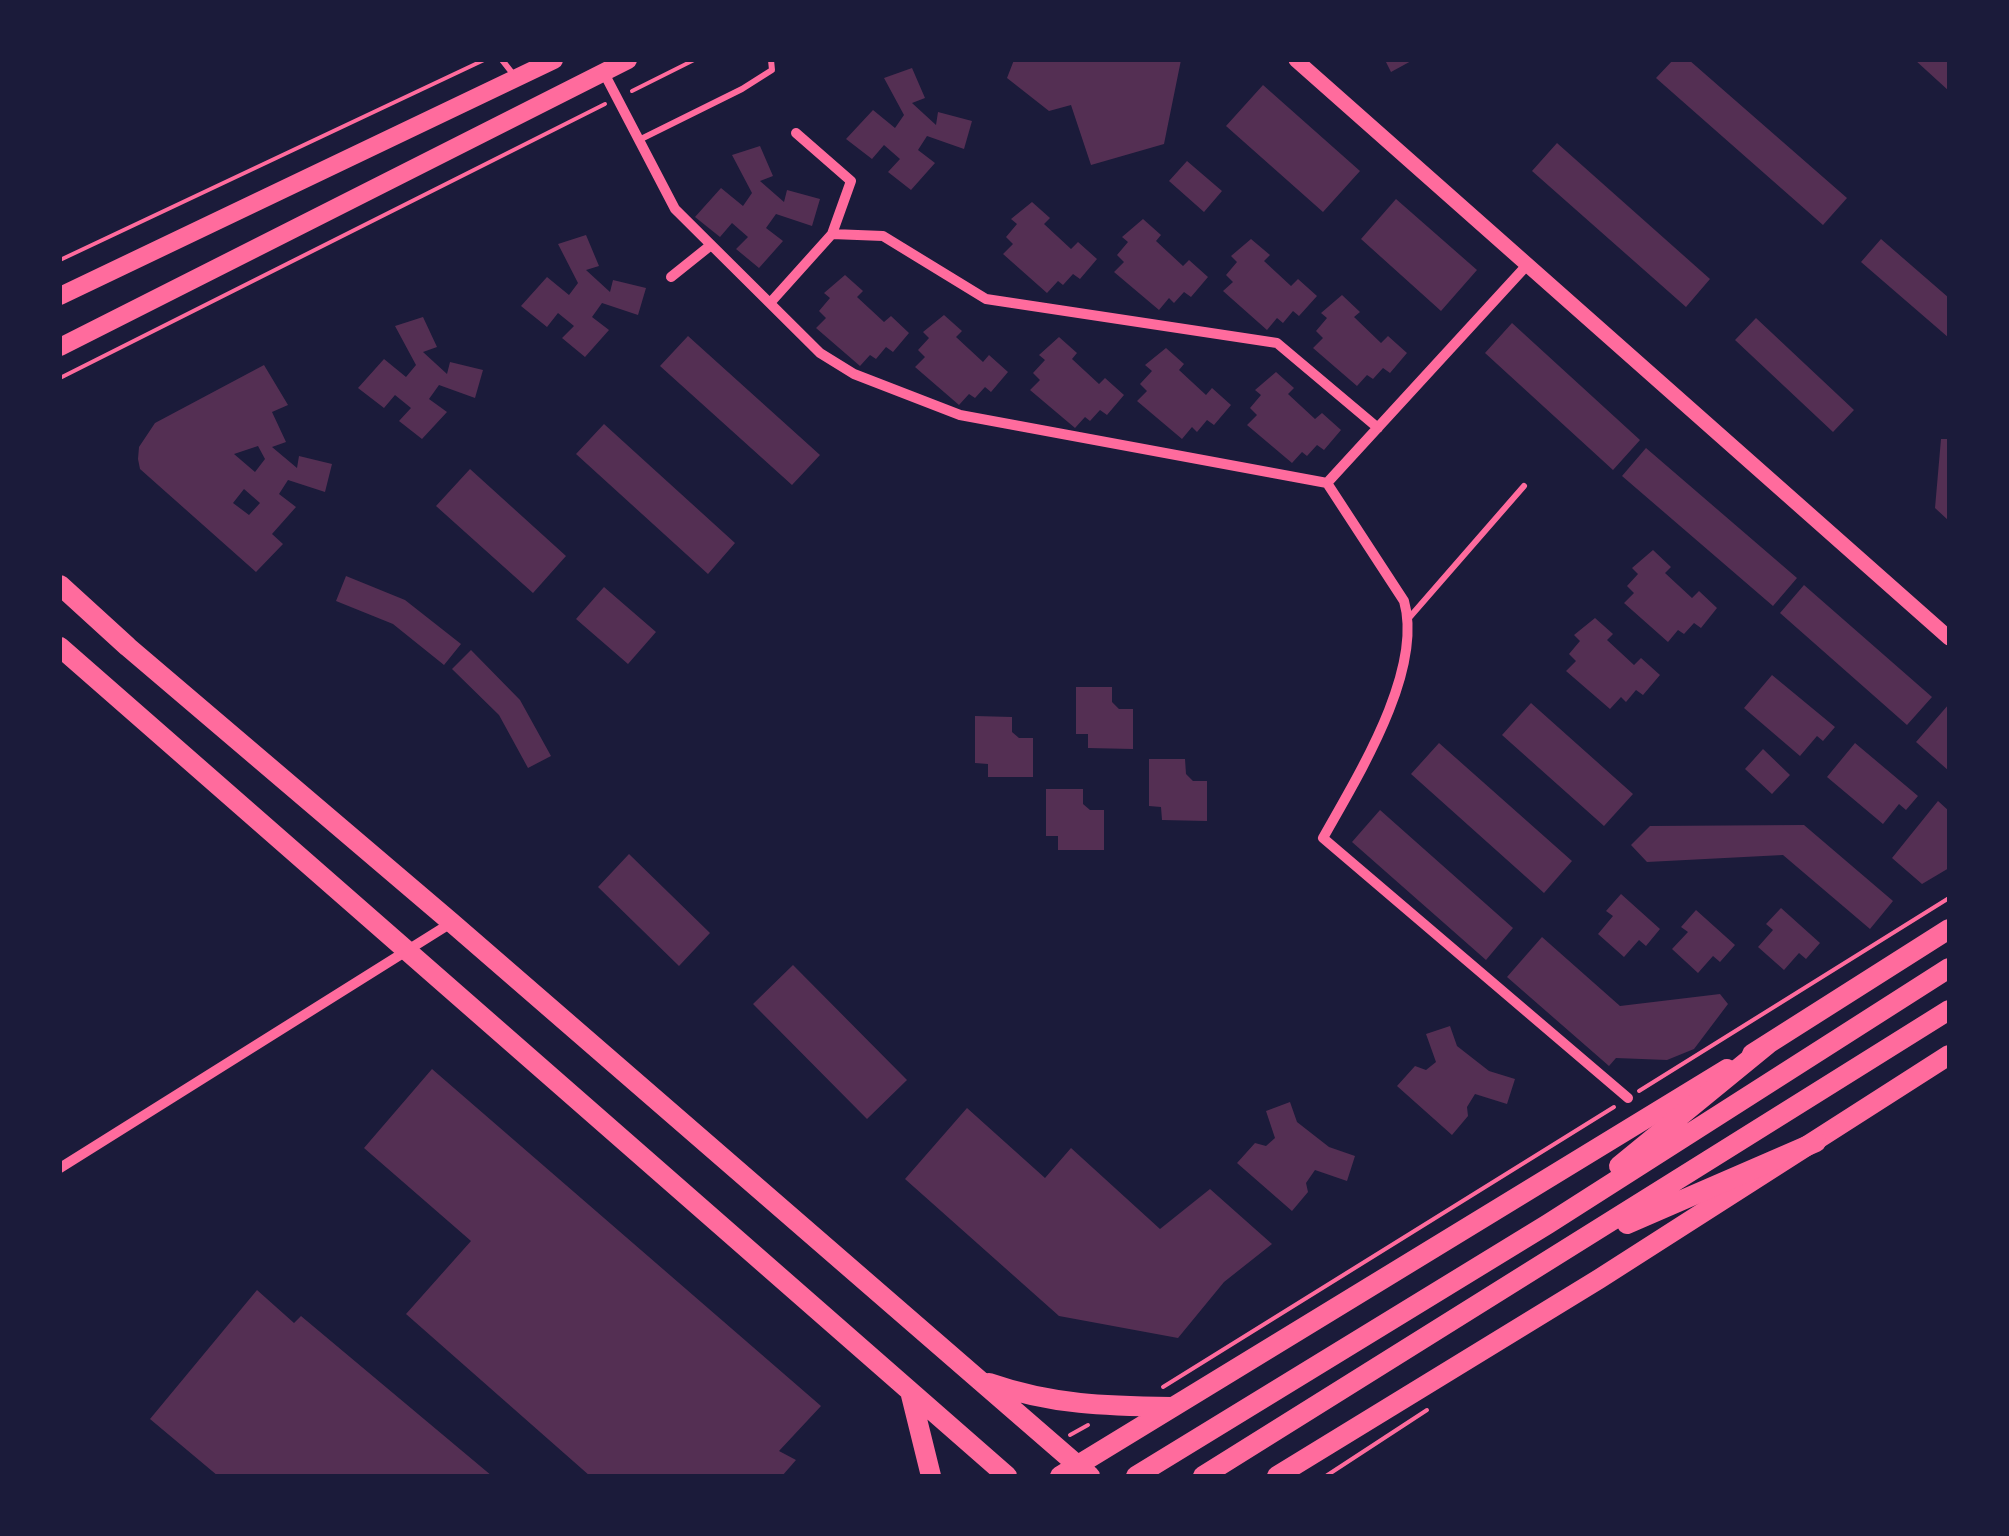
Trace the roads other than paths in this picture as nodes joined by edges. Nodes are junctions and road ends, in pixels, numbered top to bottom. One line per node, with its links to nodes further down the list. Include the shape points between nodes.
1 (502, 60): 7 (lane)
2 (554, 60): 7 (main road)
3 (628, 60): 6 (main road)
4 (771, 60): 9 (lane, via 772,70 742,90)
5 (1296, 60): 12 (street)
6 (604, 73): 9 (street); 16 (main road)
7 (517, 79): 14 (main road)
8 (796, 133): 10 (street, via 850,182)
9 (639, 140): 11 (street, via 675,209)
10 (832, 234): 15 (street); 17 (street, via 883,236 986,298 1277,342)
11 (711, 244): 13 (street); 15 (street)
12 (1528, 264): 17 (street); 22 (street)
13 (671, 277)
14 (60, 296)
15 (770, 304): 18 (street, via 820,353 854,374 960,414)
16 (60, 347)
17 (1378, 428): 18 (street)
18 (1327, 484): 21 (street, via 1404,601)
19 (1524, 486): 21 (lane)
20 (60, 585): 24 (main road)
21 (1408, 618): 31 (street, via 1408,649 1372,750 1323,838)
22 (1949, 638)
23 (60, 647): 26 (main road)
24 (451, 922): 26 (street); 36 (main road)
25 (1949, 929): 29 (main road)
26 (408, 950): 33 (street); 37 (main road)
27 (1949, 968): 34 (main road)
28 (1949, 1010): 35 (main road)
29 (1766, 1045): 34 (main road); 38 (main road)
30 (1949, 1055): 32 (main road)
31 (1628, 1098)
32 (1816, 1142): 35 (main road); 44 (main road)
33 (60, 1168)
34 (1548, 1224): 42 (main road)
35 (1565, 1250): 43 (main road)
36 (980, 1380): 38 (main road, via 1081,1405); 39 (main road)
37 (910, 1391): 40 (main road); 41 (main road)
38 (1174, 1407): 39 (main road)
39 (1076, 1473)
40 (931, 1476)
41 (1007, 1476)
42 (1136, 1476)
43 (1203, 1476)
44 (1277, 1476)

